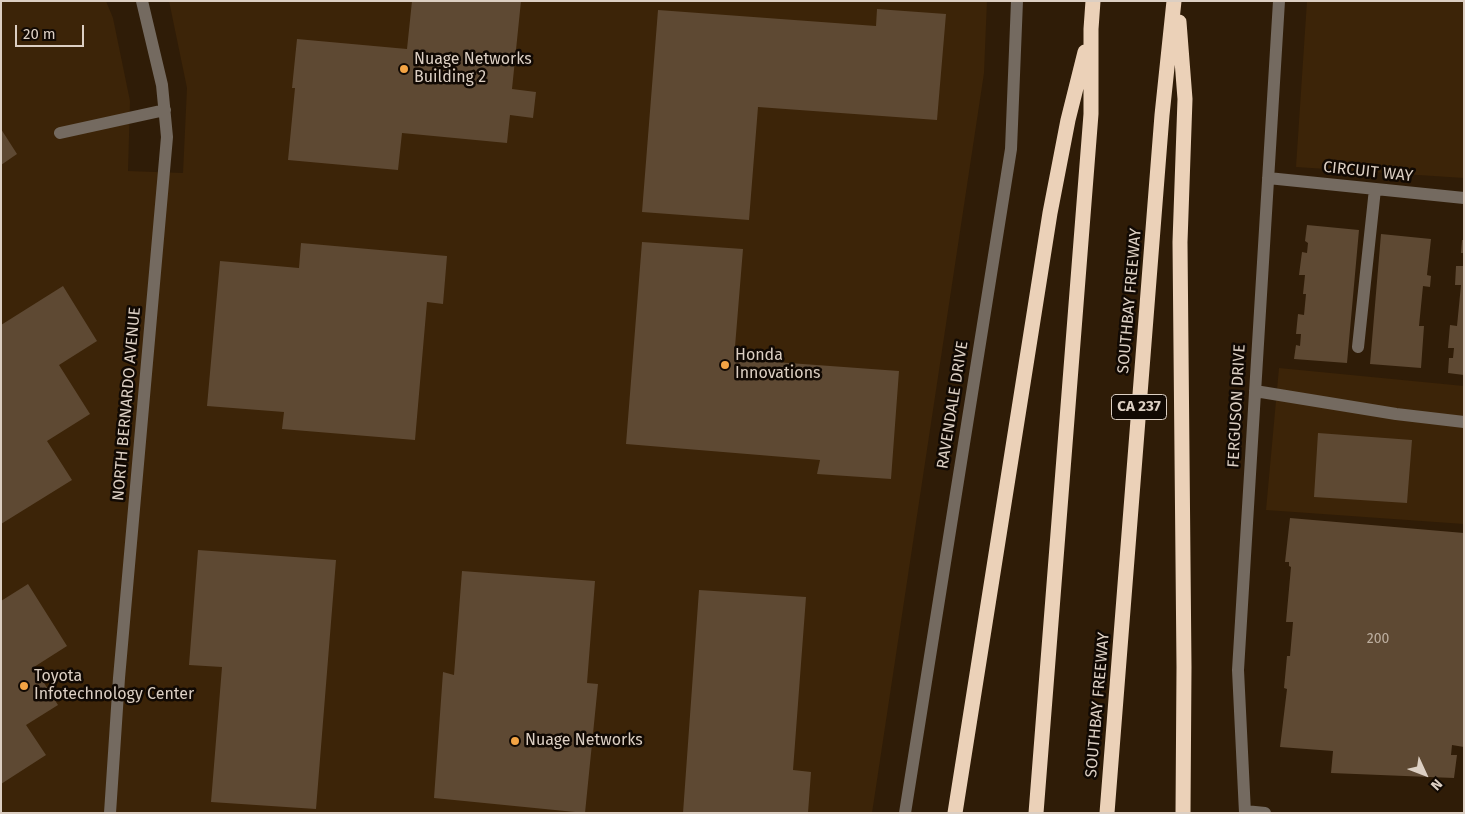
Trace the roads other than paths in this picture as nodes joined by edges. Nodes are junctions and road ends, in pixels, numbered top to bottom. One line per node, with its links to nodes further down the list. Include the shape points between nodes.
1 (142, 1): 7 (street, NORTH BERNARDO AVENUE)
2 (1017, 1): 17 (street, RAVENDALE DRIVE, via 1011,149)
3 (1093, 1): 6 (highway)
4 (1176, 1): 20 (highway, SOUTHBAY FREEWAY / CA 237, via 1161,125); 21 (highway, via 1185,99 1180,242 1184,667)
5 (1280, 1): 9 (street, FERGUSON DRIVE)
6 (1091, 28): 18 (highway, via 1068,120 1050,213); 19 (highway, via 1091,114)
7 (165, 110): 8 (street); 16 (street, NORTH BERNARDO AVENUE, via 168,138 121,650)
8 (60, 133)
9 (1268, 178): 10 (street, CIRCUIT WAY); 13 (street, FERGUSON DRIVE)
10 (1375, 189): 11 (street, CIRCUIT WAY); 12 (street)
11 (1464, 198)
12 (1358, 347)
13 (1255, 391): 14 (street); 15 (street, FERGUSON DRIVE, via 1238,670)
14 (1464, 422)
15 (1245, 812): 22 (street)
16 (110, 813)
17 (905, 813)
18 (955, 813)
19 (1036, 813)
20 (1107, 813)
21 (1182, 813)
22 (1265, 813)

